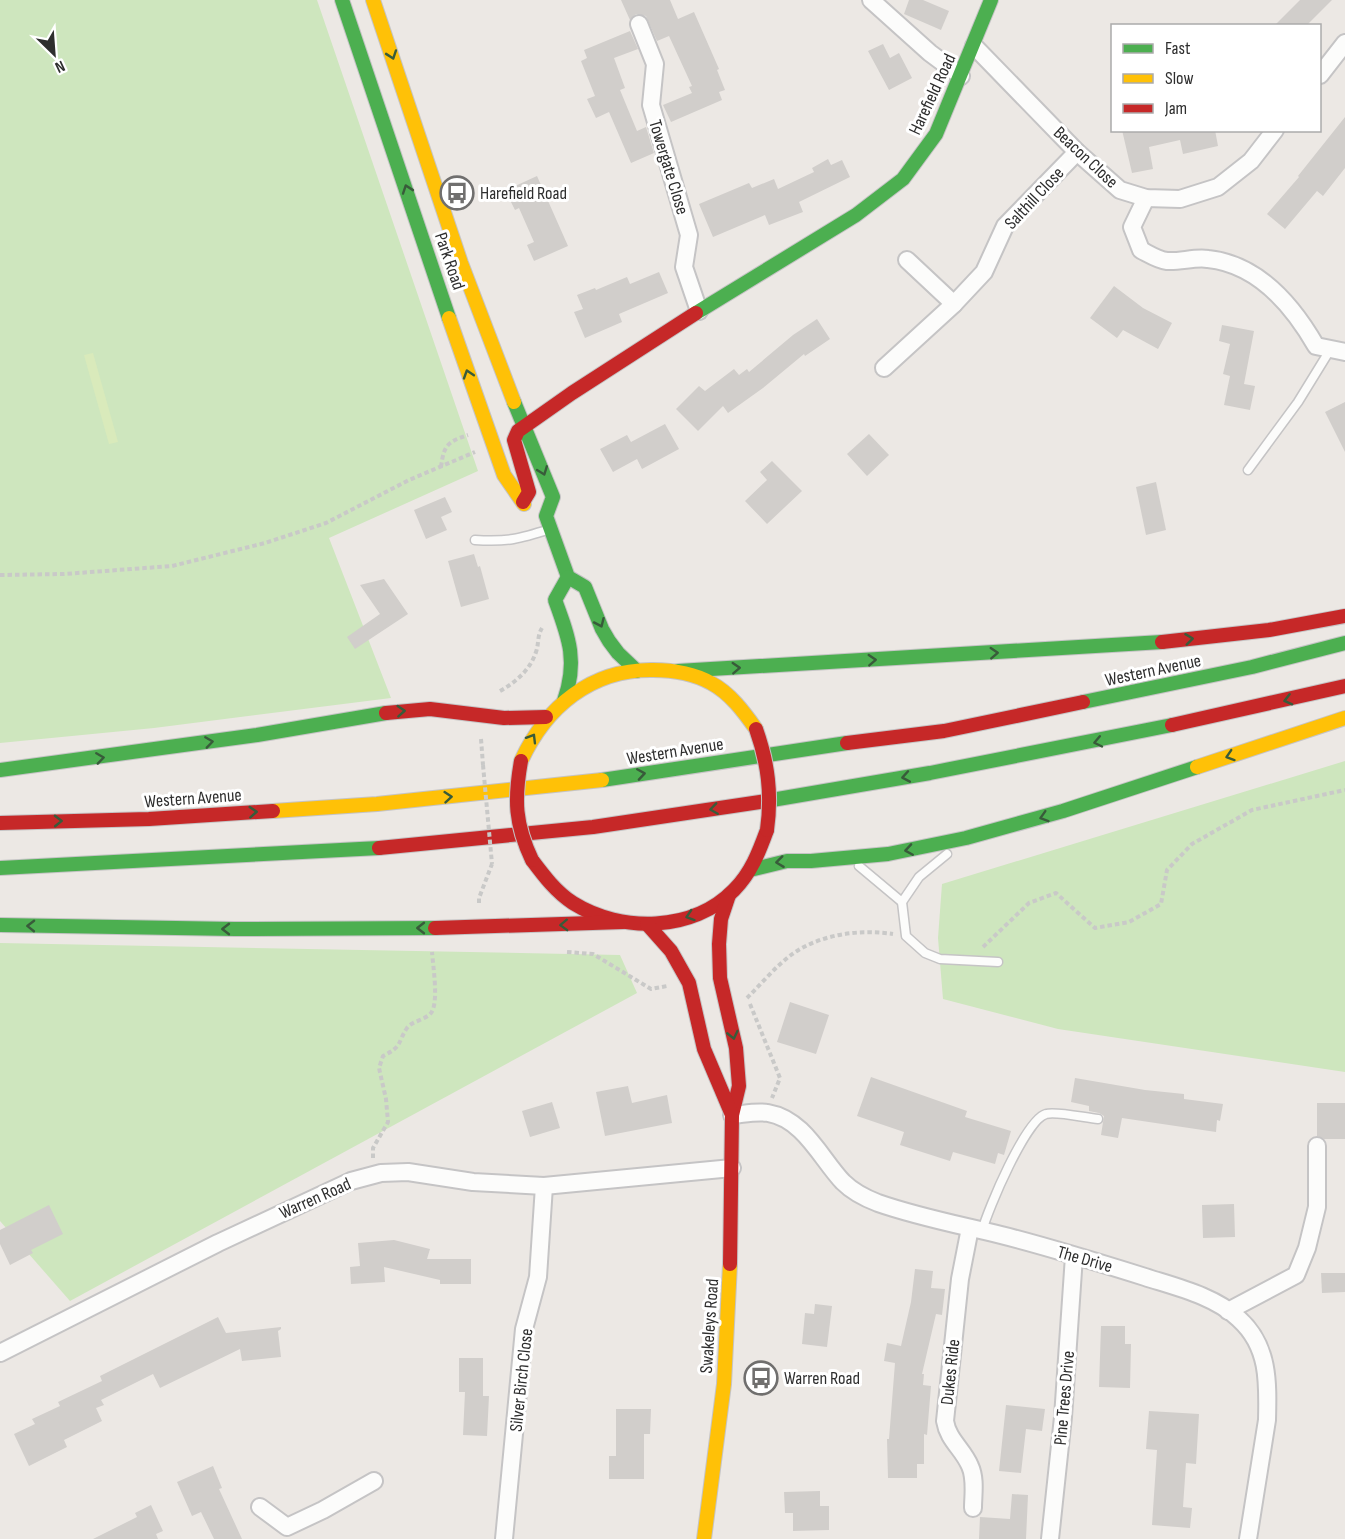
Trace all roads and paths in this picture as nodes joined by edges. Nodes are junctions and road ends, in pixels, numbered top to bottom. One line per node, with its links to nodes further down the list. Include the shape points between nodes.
1 (342, 0): 19 (main road, Park Road, one-way to 1)
2 (373, 0): 18 (main road, Park Road, one-way to 18, via 461,263)
3 (871, 0): 9 (street, via 922,47)
4 (991, 0): 7 (main road, Harefield Road)
5 (639, 24): 15 (street, Towergate Close, via 655,64 651,105 689,235 684,267)
6 (1345, 43): 8 (street)
7 (974, 46): 9 (main road, Harefield Road); 11 (street, Beacon Close)
8 (1321, 74)
9 (961, 76): 15 (main road, Harefield Road, via 936,134 903,180 856,215)
10 (1273, 132): 12 (street, Beacon Close, via 1251,161 1218,187 1180,199)
11 (1077, 152): 12 (street, Beacon Close, via 1120,190); 14 (street, Salthill Close, via 1005,226 984,272)
12 (1146, 198): 16 (street, via 1132,227 1141,250 1166,261 1209,259 1246,269 1277,293 1303,323 1316,346)
13 (907, 260): 14 (street)
14 (954, 304): 17 (street, Salthill Close)
15 (699, 311): 18 (main road, Harefield Road)
16 (1337, 351): 23 (lane)
17 (884, 368)
18 (524, 426): 24 (main road, via 514,440 529,492); 25 (main road, Park Road, one-way to 25, via 553,497)
19 (487, 429): 20 (lane); 24 (main road, Park Road, via 504,475)
20 (473, 434): 22 (path, via 452,441 444,449)
21 (480, 450): 22 (path)
22 (441, 467): 27 (path, via 326,523 172,566)
23 (1248, 470)
24 (524, 502): 25 (main road, Park Road, via 526,510)
25 (548, 522): 26 (lane, via 503,542); 28 (main road, Park Road)
26 (475, 540)
27 (0, 575)
28 (568, 577): 32 (main road, Park Road, one-way to 32, via 585,587 609,641); 36 (main road, via 555,600 574,665)
29 (1345, 616): 33 (main road, one-way to 29, via 1146,644 1269,630)
30 (538, 634): 35 (path, via 536,651 522,676)
31 (1345, 643): 42 (main road, Western Avenue, one-way to 31, via 149,819 366,805 634,776 944,731 1252,667)
32 (637, 671): 33 (main road); 36 (main road, via 608,676 584,686)
33 (678, 671): 46 (main road, bridge, via 726,693 756,729 766,754 771,807 760,852)
34 (1345, 686): 45 (main road, one-way to 45, via 1063,749 806,796 640,820 390,847)
35 (494, 694)
36 (564, 701): 37 (main road)
37 (546, 717): 40 (main road, one-way to 37, via 245,737 382,713 430,709 504,718); 50 (main road, one-way to 37, bridge, via 591,914 550,884 521,838 515,788 521,760)
38 (1345, 718): 43 (main road, one-way to 43, via 1074,807)
39 (480, 732): 49 (path, bridge, via 492,864)
40 (0, 770)
41 (1345, 790): 56 (path, via 1252,810 1192,844 1167,870 1161,904 1129,922 1095,928 1056,893 1029,903)
42 (0, 823)
43 (966, 838): 44 (main road, one-way to 44, via 888,854); 48 (lane, via 919,877)
44 (848, 857): 46 (main road, one-way to 46, via 787,861); 48 (lane)
45 (0, 868)
46 (750, 870): 47 (main road)
47 (729, 895): 51 (main road, one-way to 51, via 710,909 691,916); 62 (main road, Swakeleys Road, one-way to 62, via 721,919 719,944 720,978 736,1048 739,1086)
48 (902, 902): 54 (lane)
49 (479, 907)
50 (623, 922): 51 (main road); 53 (main road, one-way to 53)
51 (647, 924): 62 (main road, Swakeleys Road, via 671,951 690,983 704,1049)
52 (0, 925): 53 (main road, one-way to 52)
53 (431, 928): 66 (path, via 435,1003 430,1013 408,1027 401,1043 383,1056 379,1068 388,1122 373,1148)
54 (906, 936): 56 (lane, via 925,953 940,959); 60 (path, via 872,931 830,936 791,955)
55 (559, 951): 58 (path, via 593,954)
56 (970, 960): 57 (lane)
57 (998, 962)
58 (651, 988)
59 (745, 990): 60 (path)
60 (747, 998): 61 (path, via 780,1078)
61 (767, 1112): 62 (street); 68 (street, The Drive, via 792,1124 854,1192 890,1207)
62 (732, 1115): 65 (main road, Swakeleys Road)
63 (1098, 1119): 68 (lane, via 1048,1113 1038,1118)
64 (1317, 1146): 70 (street, via 1317,1207 1296,1275)
65 (732, 1168): 67 (street, Warren Road); 77 (main road, Swakeleys Road, via 728,1331)
66 (372, 1175): 67 (street, Warren Road, via 408,1172 473,1182); 71 (street, Warren Road, via 351,1180 218,1243)
67 (544, 1186): 76 (street, Silver Birch Close, via 538,1277 524,1329)
68 (976, 1230): 69 (street, The Drive); 74 (street, Dukes Ride, via 960,1279 945,1420 950,1437 974,1476)
69 (1074, 1256): 70 (street, The Drive, via 1159,1281); 78 (street, Pine Trees Drive)
70 (1228, 1311): 79 (street, The Drive, via 1239,1318 1258,1342 1266,1380 1267,1420)
71 (0, 1353)
72 (374, 1480): 75 (street)
73 (260, 1507): 75 (street)
74 (973, 1509)
75 (286, 1533)
76 (504, 1539)
77 (704, 1539)
78 (1050, 1539)
79 (1248, 1539)

